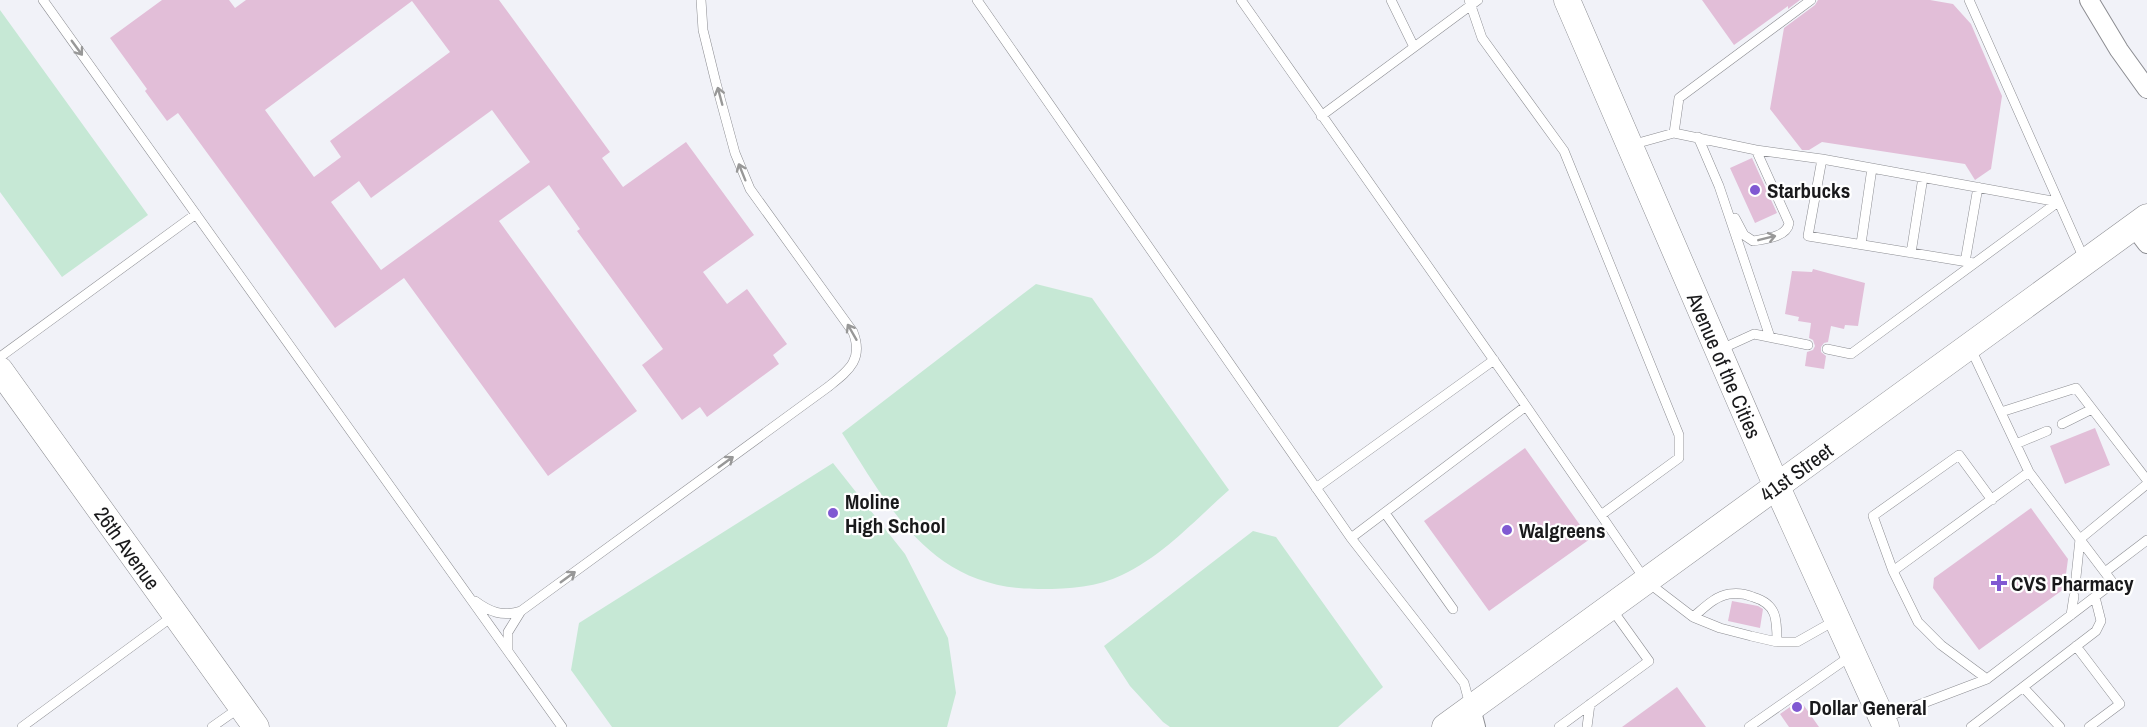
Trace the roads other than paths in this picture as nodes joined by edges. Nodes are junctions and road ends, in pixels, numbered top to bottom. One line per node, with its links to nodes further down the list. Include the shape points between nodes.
1 (43, 0): 24 (lane, one-way to 24)
2 (701, 0): 63 (lane, one-way to 2, via 828,387 849,370 858,350 853,332 750,189 735,153 716,83 703,30)
3 (977, 0): 46 (lane)
4 (1241, 0): 13 (lane)
5 (1391, 0): 11 (lane)
6 (1567, 0): 16 (street, Avenue of the Cities)
7 (1811, 0): 14 (lane, via 1679,98)
8 (1969, 0): 23 (lane)
9 (2089, 0): 12 (street)
10 (1473, 2): 11 (lane); 50 (lane, via 1482,38 1564,151 1679,435 1679,458)
11 (1414, 47): 13 (lane)
12 (2147, 89)
13 (1322, 116): 36 (lane)
14 (1674, 133): 15 (lane); 16 (lane)
15 (1698, 137): 17 (lane); 21 (lane)
16 (1630, 145): 34 (street, Avenue of the Cities)
17 (1756, 150): 18 (lane); 21 (lane, one-way to 17, via 1744,234 1753,241 1785,232 1789,223)
18 (1822, 159): 19 (lane); 26 (lane, via 1808,236)
19 (1872, 168): 20 (lane); 26 (lane)
20 (1923, 177): 22 (lane); 27 (lane)
21 (1719, 186): 30 (lane)
22 (1978, 188): 23 (lane); 29 (lane)
23 (2058, 202): 28 (lane); 29 (lane)
24 (196, 214): 35 (lane); 58 (lane)
25 (2143, 229): 28 (street, 41st Street)
26 (1861, 244): 27 (lane)
27 (1911, 253): 29 (lane)
28 (2085, 261): 32 (street, 41st Street)
29 (1970, 262): 33 (lane, via 1851,354)
30 (1770, 337): 31 (lane); 34 (lane, via 1754,334)
31 (1808, 345)
32 (1970, 346): 40 (lane); 47 (street, 41st Street)
33 (1827, 349)
34 (1718, 351): 47 (street, Avenue of the Cities)
35 (0, 357)
36 (1494, 360): 38 (lane); 46 (lane)
37 (0, 370): 64 (street, 26th Avenue)
38 (1526, 406): 49 (lane); 50 (lane)
39 (2092, 409): 40 (lane, via 2076,388); 41 (lane); 45 (lane)
40 (2001, 412): 43 (lane)
41 (2062, 424)
42 (2047, 431): 43 (lane)
43 (2016, 444): 44 (lane)
44 (2029, 472): 48 (lane); 52 (lane)
45 (2147, 482): 52 (lane)
46 (1316, 488): 51 (lane)
47 (1777, 488): 57 (street, 41st Street); 67 (street, Avenue of the Cities)
48 (1992, 500): 54 (lane); 54 (lane, via 1959,455 1882,509 1873,516)
49 (1385, 513): 51 (lane); 62 (lane)
50 (1601, 515): 57 (lane)
51 (1351, 538): 76 (lane, via 1464,683)
52 (2080, 539): 55 (lane); 56 (lane)
53 (2147, 540): 55 (lane)
54 (1893, 571): 72 (lane, via 1918,622 1941,645)
55 (2105, 572): 60 (lane, via 2113,583)
56 (2076, 577)
57 (1646, 580): 61 (street, 41st Street); 66 (lane)
58 (468, 596): 63 (lane, via 496,614); 70 (lane)
59 (2074, 596): 65 (lane)
60 (2095, 597): 65 (lane); 69 (lane, via 2101,621 2096,631)
61 (1610, 607): 74 (lane, via 1649,661); 76 (street, 41st Street)
62 (1453, 609)
63 (521, 611): 70 (lane, via 507,632)
64 (175, 614): 75 (street, 26th Avenue); 78 (lane)
65 (2071, 615): 72 (lane)
66 (1694, 617): 68 (lane, via 1720,628); 68 (lane, via 1728,594 1749,595 1765,601 1773,610)
67 (1836, 620): 68 (lane, via 1797,642); 71 (street, Avenue of the Cities)
68 (1777, 642)
69 (2076, 646): 73 (lane); 88 (lane, via 2120,704)
70 (508, 653): 81 (lane)
71 (1852, 655): 77 (street, Avenue of the Cities); 85 (lane)
72 (1987, 679): 77 (lane)
73 (2023, 687): 86 (lane); 87 (lane)
74 (1590, 704): 83 (lane); 84 (lane)
75 (241, 706): 79 (lane); 80 (street, 26th Avenue)
76 (1474, 718): 82 (street, 41st Street)
77 (1884, 723)
78 (22, 727)
79 (212, 727)
80 (256, 727)
81 (562, 727)
82 (1445, 727)
83 (1559, 727)
84 (1587, 727)
85 (1749, 727)
86 (1971, 727)
87 (2060, 727)
88 (2089, 727)

